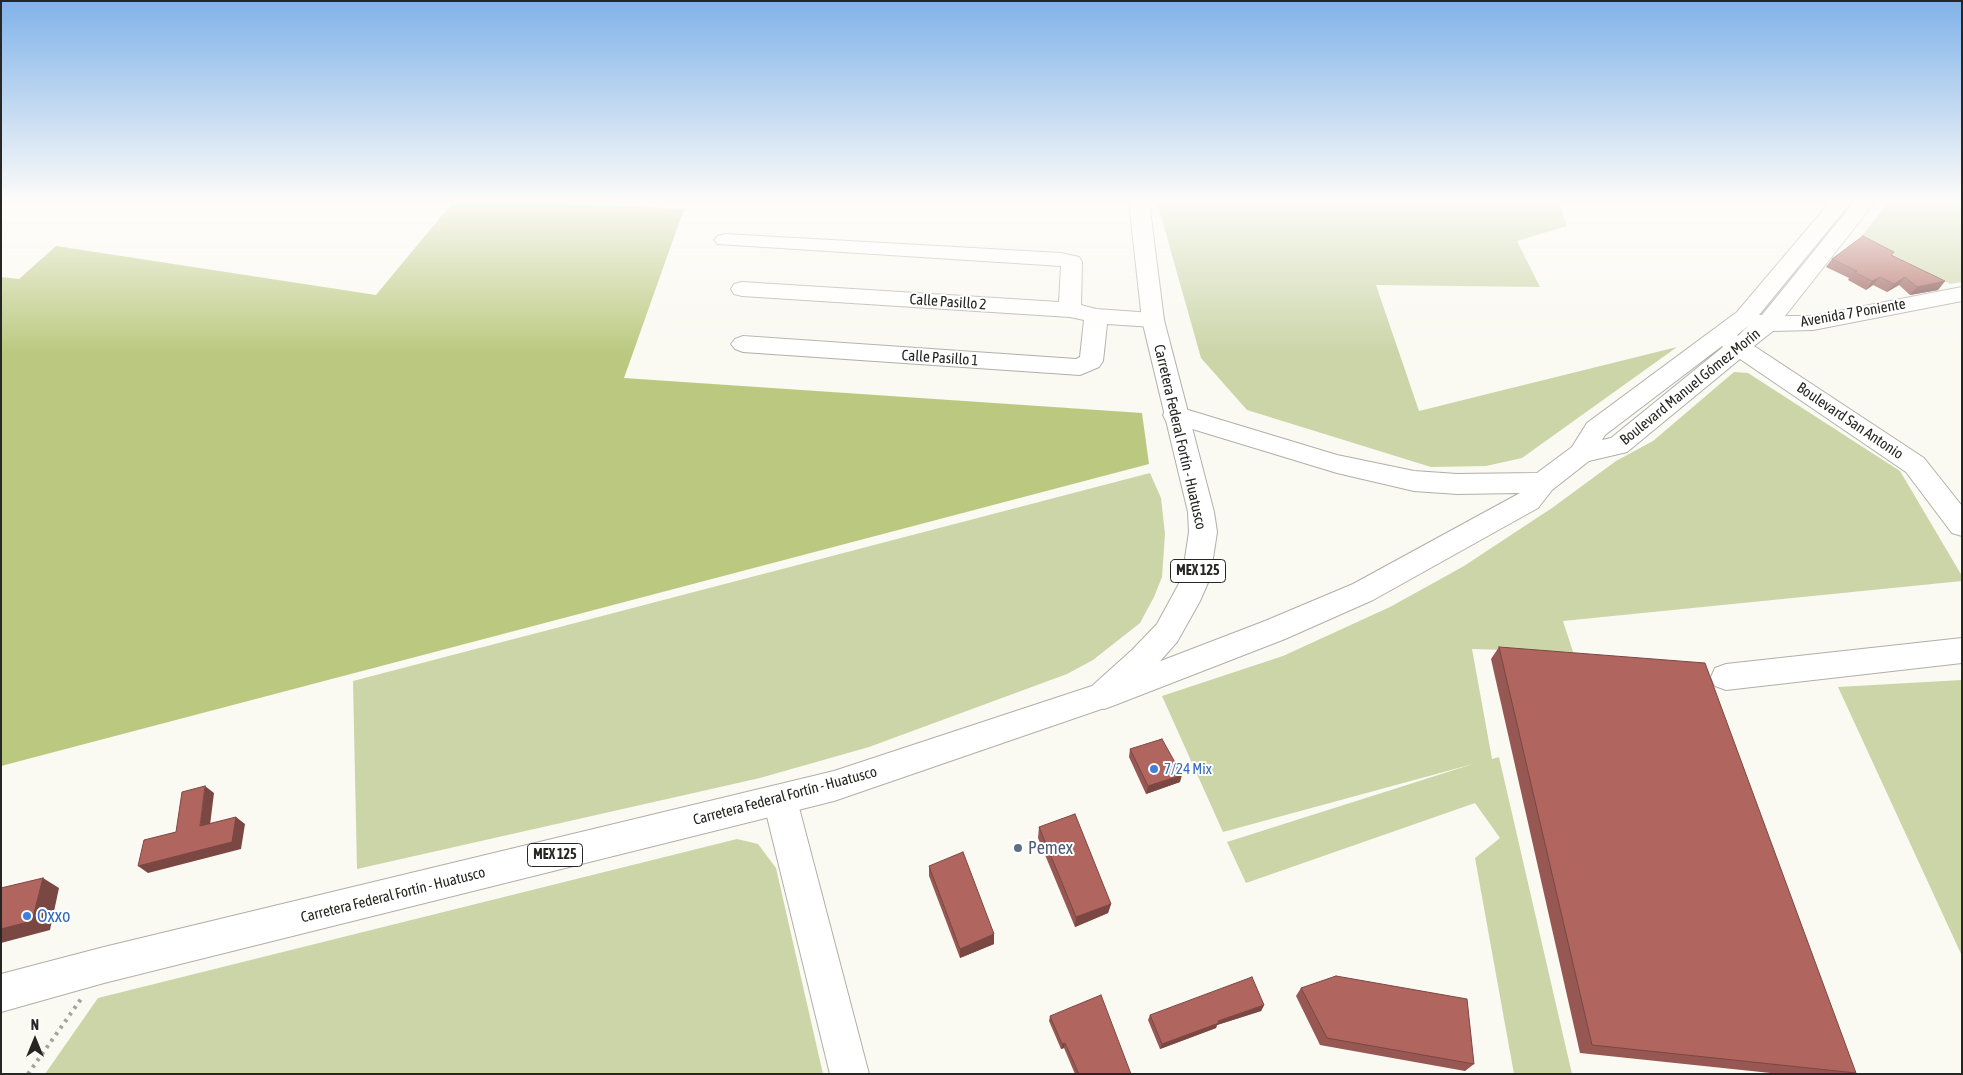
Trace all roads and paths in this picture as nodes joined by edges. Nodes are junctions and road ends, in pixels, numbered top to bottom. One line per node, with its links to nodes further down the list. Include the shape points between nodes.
1 (940, 252): 7 (street, via 1071,262)
2 (1145, 252): 9 (street, Carretera Federal Fortín - Huatusco / MEX 125)
3 (1802, 252): 10 (street, Boulevard Manuel Gómez Morín)
4 (1817, 252): 10 (street, Boulevard Manuel Gómez Morín)
5 (742, 289): 7 (street, Calle Pasillo 2)
6 (1962, 294): 10 (street, Avenida 7 Poniente, via 1813,323)
7 (1070, 310): 8 (street, Calle Pasillo 2)
8 (1096, 316): 9 (street, Calle Pasillo 2); 11 (street, Calle Pasillo 1, via 1091,361 1080,367)
9 (1154, 320): 12 (street, Carretera Federal Fortín - Huatusco / MEX 125)
10 (1742, 331): 13 (street, Boulevard Manuel Gómez Morín, via 1618,446 1581,453); 14 (street, Boulevard San Antonio, via 1924,454); 15 (street, Boulevard San Antonio, via 1915,465)
11 (743, 344)
12 (1175, 415): 13 (street, via 1337,464 1414,481); 18 (street, Carretera Federal Fortín - Huatusco / MEX 125, via 1201,512 1203,532 1196,578 1166,633)
13 (1543, 483): 18 (street, via 1529,501 1516,509 1363,592 1275,630)
14 (1962, 497)
15 (1962, 526)
16 (1962, 650): 17 (street)
17 (1726, 677)
18 (1102, 696): 19 (street, Carretera Federal Fortín - Huatusco / MEX 125, via 834,786)
19 (780, 800): 20 (street, Carretera Federal Fortín - Huatusco / MEX 125); 23 (street)
20 (1, 993)
21 (82, 996): 22 (path)
22 (28, 1074)
23 (850, 1074)

